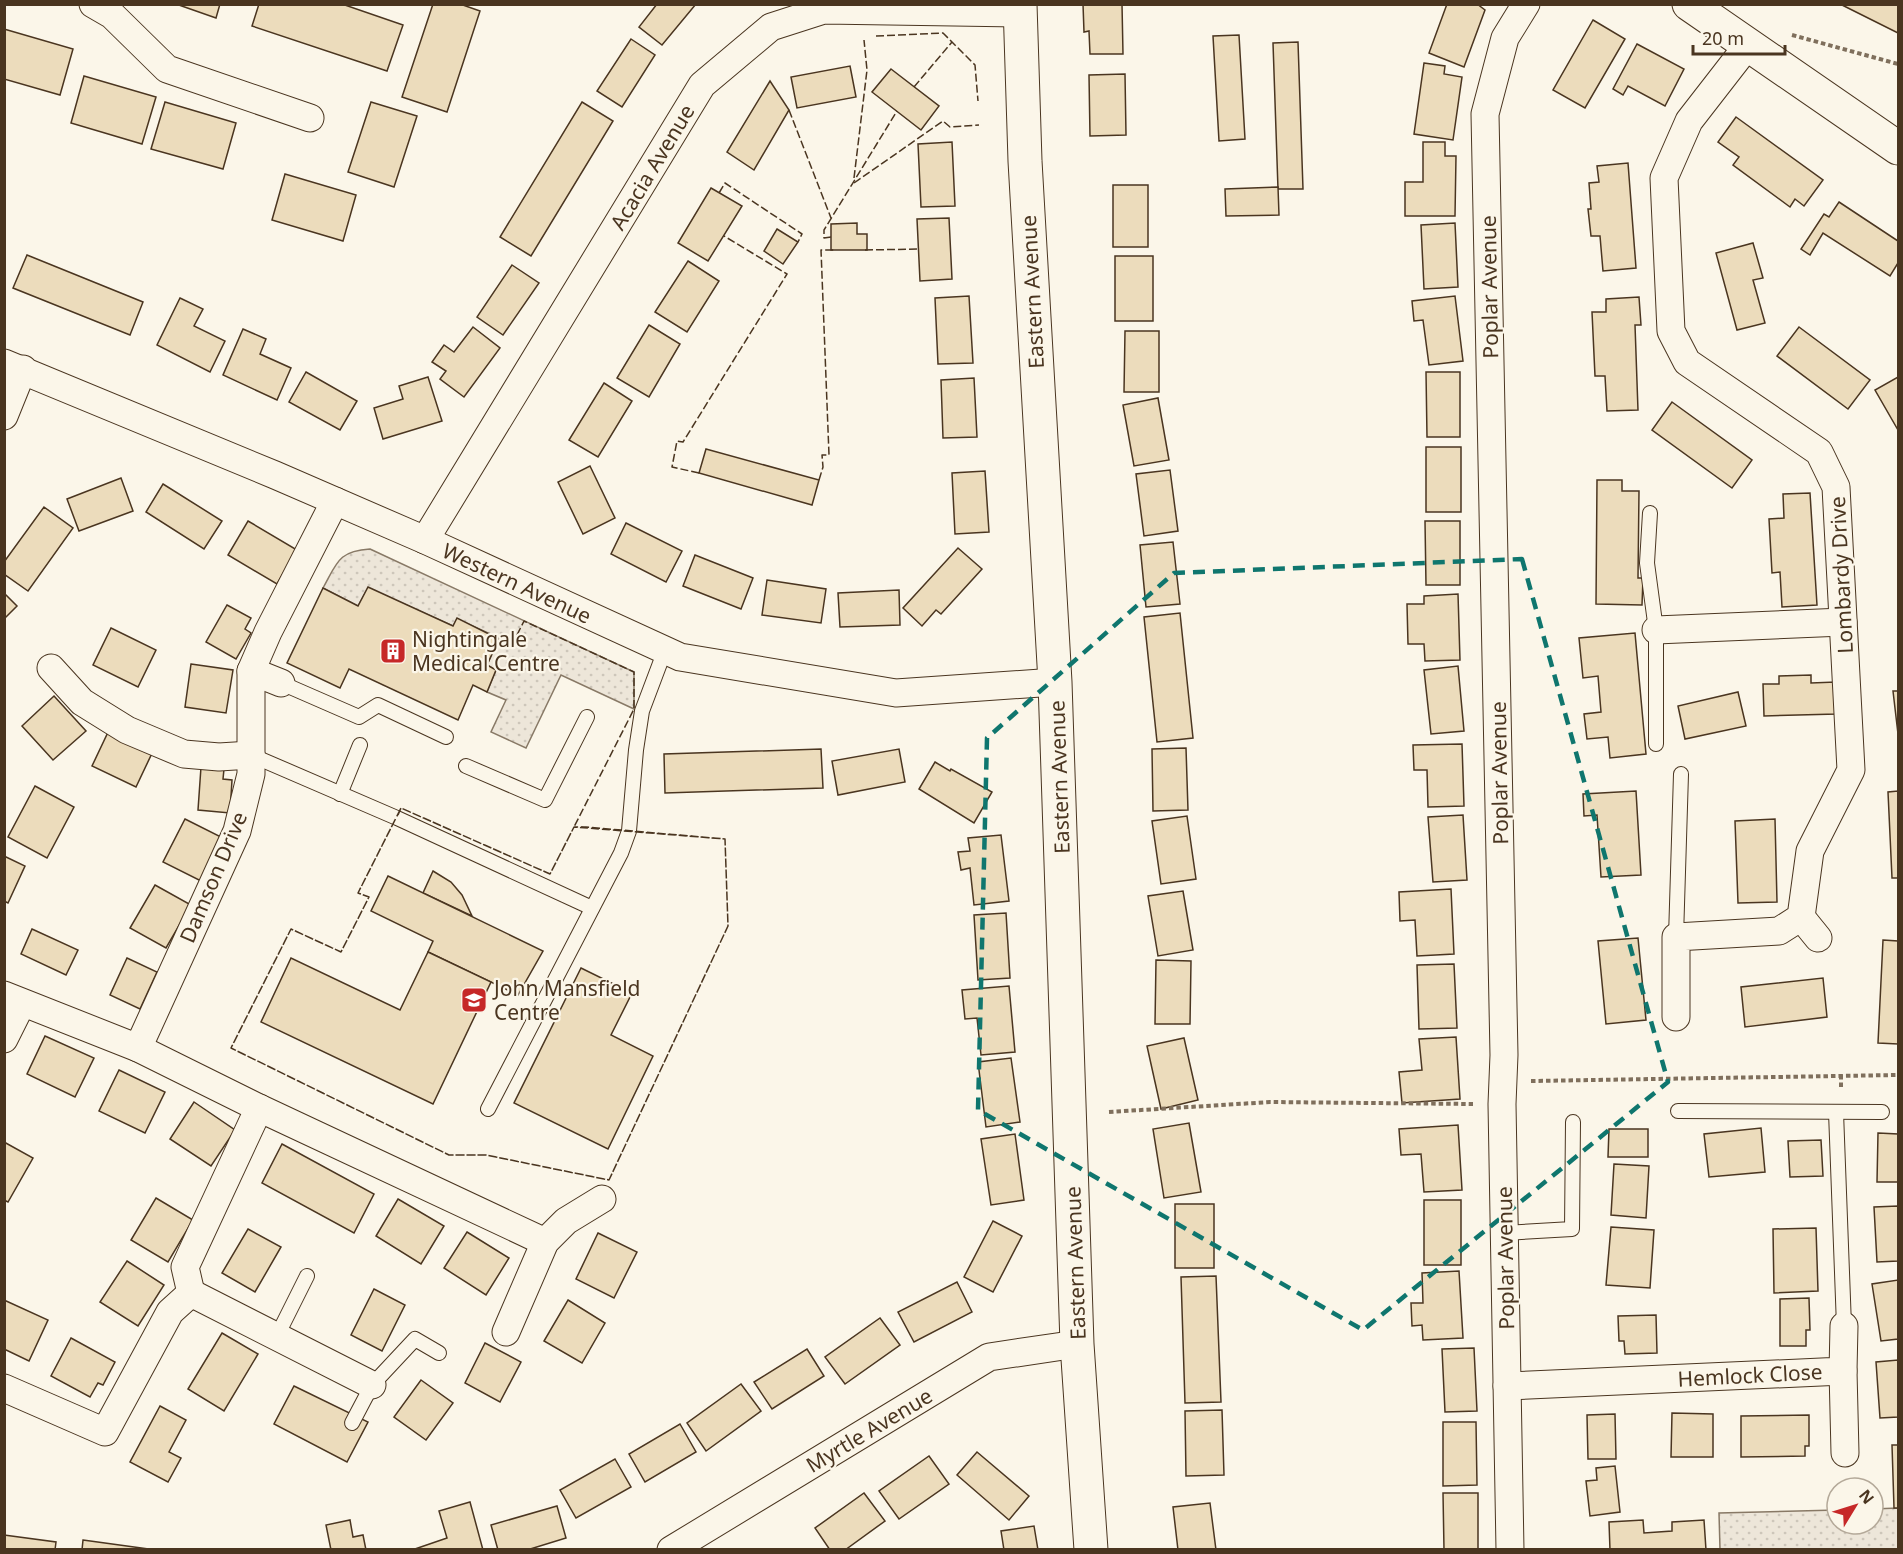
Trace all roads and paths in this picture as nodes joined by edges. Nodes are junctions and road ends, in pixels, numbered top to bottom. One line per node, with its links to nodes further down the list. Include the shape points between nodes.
1 (1526, 4): 38 (street, Poplar Avenue, via 1505,38 1485,114)
2 (1689, 4): 5 (street)
3 (107, 8): 6 (street, via 167,69)
4 (1019, 9): 12 (street, Acacia Avenue, via 824,10 771,27 702,85); 18 (street, Eastern Avenue, via 1024,161)
5 (1748, 45): 7 (street); 13 (street, Lombardy Drive, via 1689,121 1664,178 1671,331 1687,362 1819,452 1836,487)
6 (310, 118)
7 (1899, 148)
8 (14, 366): 9 (street); 10 (street, Western Avenue)
9 (4, 416)
10 (335, 501): 12 (street, Western Avenue); 17 (street, Damson Drive)
11 (1650, 513): 14 (lane, via 1647,563)
12 (425, 540): 15 (street, Western Avenue)
13 (1843, 622): 14 (street); 29 (street, Lombardy Drive, via 1851,770 1810,851)
14 (1656, 630): 22 (lane)
15 (665, 650): 18 (street, Western Avenue, via 680,657 896,693); 28 (lane, via 642,711 629,831)
16 (51, 668): 24 (street, via 82,702 127,730 184,754)
17 (251, 671): 19 (street); 24 (street, Damson Drive)
18 (1056, 682): 54 (street, Eastern Avenue)
19 (281, 683): 21 (lane, via 359,717 378,705)
20 (587, 717): 25 (lane, via 545,800)
21 (446, 737)
22 (1656, 744)
23 (360, 745): 27 (lane)
24 (251, 755): 27 (lane); 35 (street, Damson Drive, via 251,774 237,831)
25 (466, 766)
26 (1681, 774): 30 (lane)
27 (340, 794): 28 (lane)
28 (592, 908): 40 (lane)
29 (1801, 917): 30 (street, via 1779,931); 31 (street)
30 (1676, 937): 33 (street)
31 (1818, 938)
32 (13, 999): 34 (street); 35 (street)
33 (1676, 1017)
34 (4, 1039)
35 (138, 1048): 39 (street)
36 (1899, 1075): 37 (path, via 1531,1081)
37 (1532, 1089)
38 (1502, 1104): 42 (path, via 1270,1102); 47 (street, Poplar Avenue)
39 (259, 1108): 48 (street); 50 (street, via 185,1267)
40 (488, 1109)
41 (1678, 1111): 43 (lane)
42 (1108, 1112)
43 (1836, 1112): 44 (lane); 51 (lane, Hemlock Close)
44 (1882, 1112)
45 (1573, 1122): 47 (lane, via 1572,1229)
46 (602, 1199): 48 (street, via 566,1221)
47 (1504, 1233): 58 (street, Poplar Avenue)
48 (545, 1242): 52 (street)
49 (307, 1276): 53 (lane)
50 (191, 1293): 53 (street); 59 (street, via 170,1312 105,1432)
51 (1844, 1326): 56 (street, Hemlock Close)
52 (506, 1332)
53 (277, 1336): 57 (street)
54 (1077, 1344): 62 (street, Myrtle Avenue, via 989,1357); 63 (street, Eastern Avenue)
55 (440, 1353): 57 (lane, via 415,1339)
56 (1843, 1371): 58 (street, Hemlock Close); 61 (street)
57 (372, 1384): 60 (lane)
58 (1507, 1386): 64 (street, Poplar Avenue)
59 (4, 1388)
60 (352, 1423)
61 (1845, 1453)
62 (672, 1550)
63 (1091, 1550)
64 (1510, 1550)

